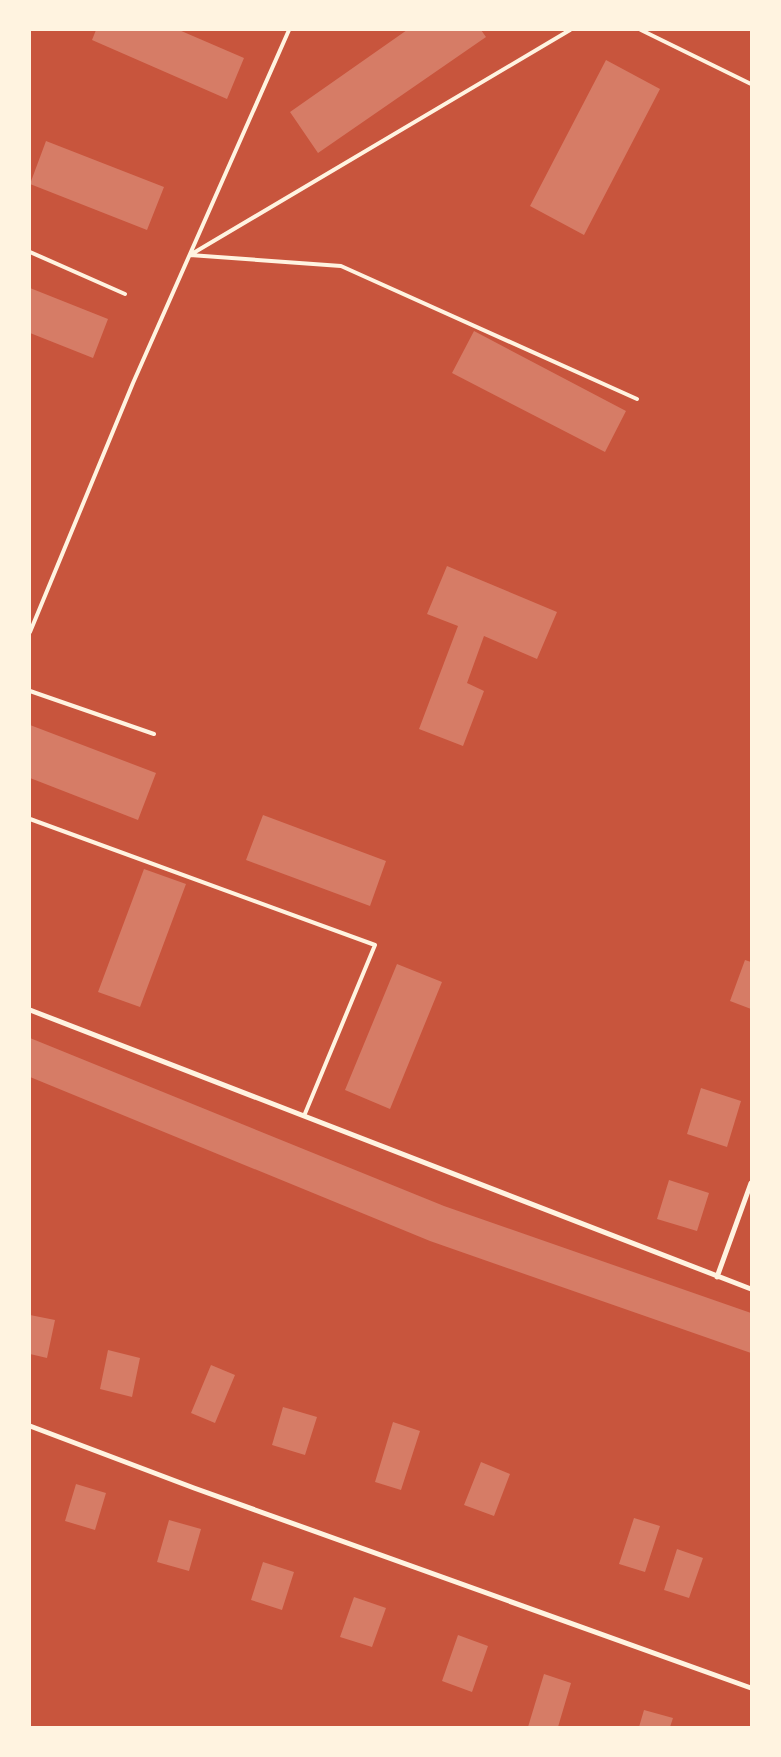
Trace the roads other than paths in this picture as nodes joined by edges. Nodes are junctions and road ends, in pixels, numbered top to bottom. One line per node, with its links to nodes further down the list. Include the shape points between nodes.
1 (289, 30): 6 (lane)
2 (570, 30): 6 (lane)
3 (641, 30): 4 (lane)
4 (751, 84)
5 (30, 252): 7 (lane)
6 (190, 255): 8 (lane, via 342,266); 9 (lane)
7 (125, 294)
8 (638, 399)
9 (30, 632)
10 (30, 691): 11 (lane)
11 (154, 734)
12 (30, 819): 14 (lane, via 375,945)
13 (30, 1010): 14 (street)
14 (304, 1116): 16 (street)
15 (751, 1183): 16 (street)
16 (717, 1277): 17 (street)
17 (751, 1288)
18 (30, 1426): 19 (street)
19 (751, 1688)

